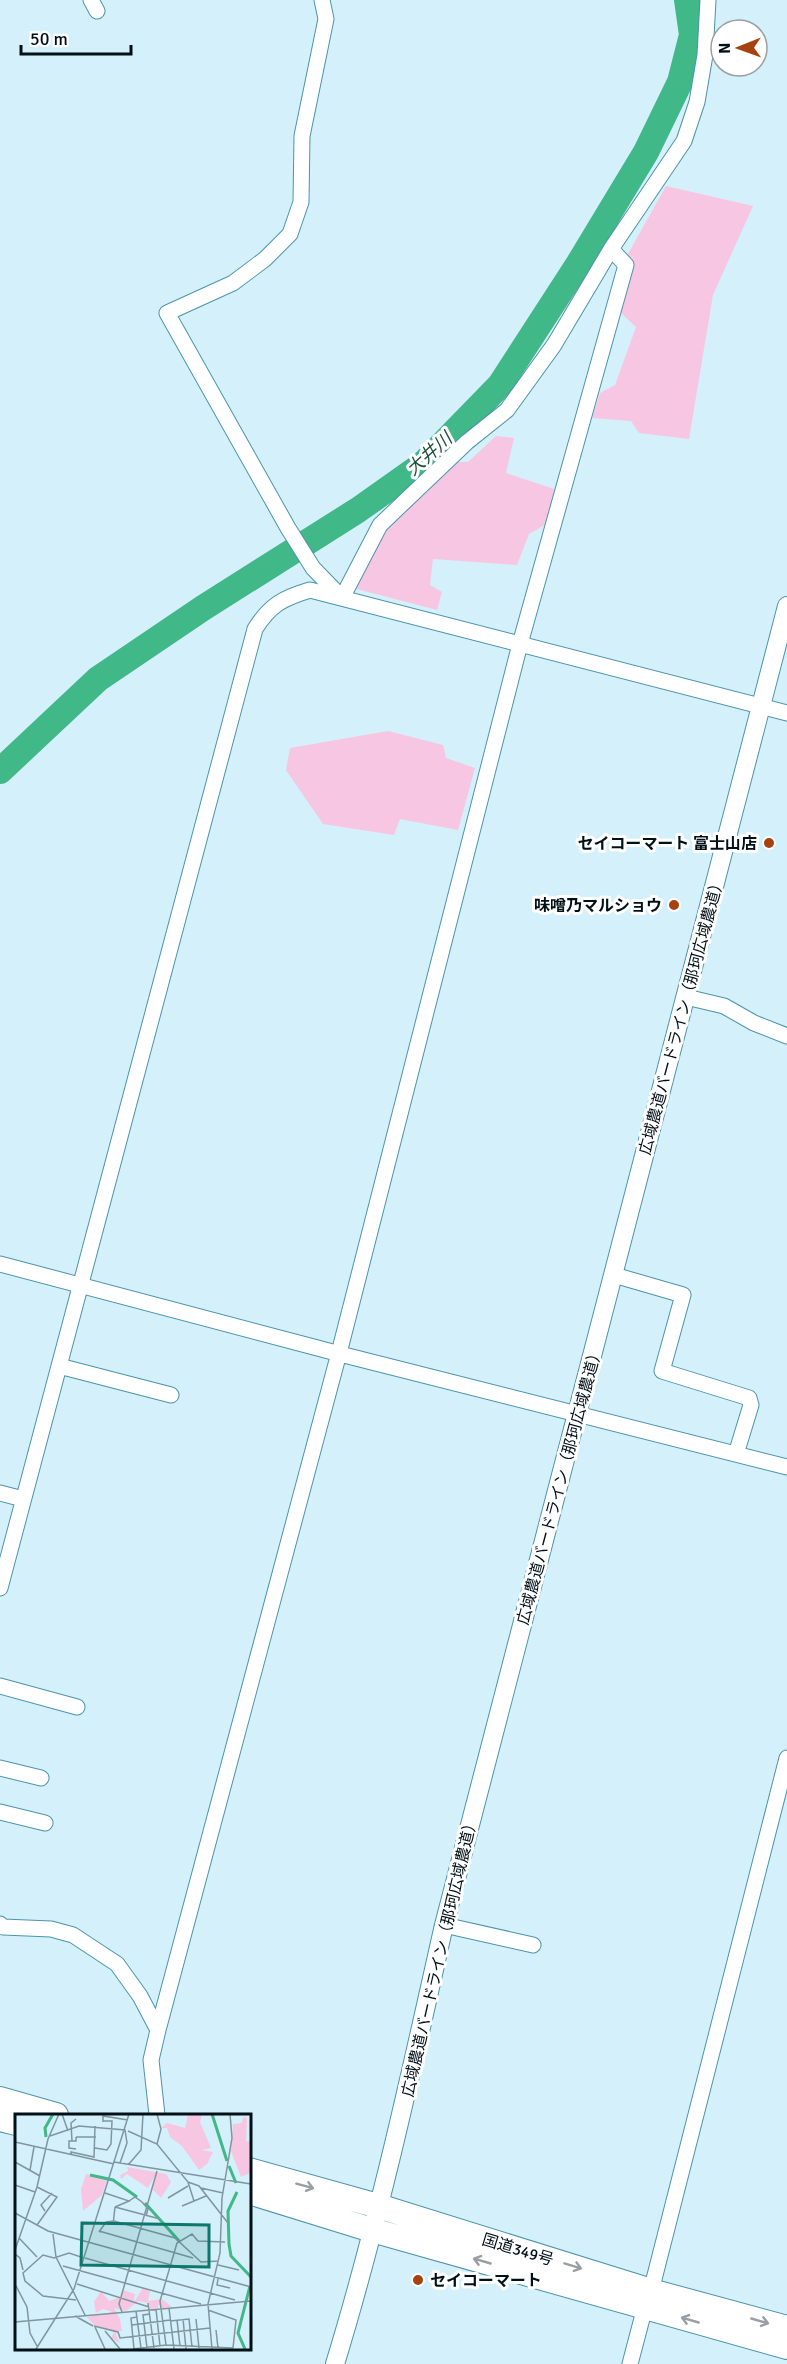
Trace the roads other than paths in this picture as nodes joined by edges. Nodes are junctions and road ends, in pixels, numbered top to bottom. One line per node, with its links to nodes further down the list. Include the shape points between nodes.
1 (322, 0): 4 (street, via 326,19 302,136 301,202 290,234 233,283 167,313 288,528 313,568)
2 (708, 0): 3 (street, via 703,67 684,141)
3 (610, 249): 4 (street, via 554,345 507,410 467,442 380,525); 6 (street, via 626,265)
4 (342, 598): 6 (street); 13 (street, via 310,590 291,596 266,612 255,629)
5 (787, 606): 7 (street, 広域農道バードライン（那珂広域農道）)
6 (520, 644): 7 (street); 14 (street)
7 (762, 706): 8 (street); 9 (street, 広域農道バードライン（那珂広域農道）)
8 (787, 713)
9 (686, 997): 10 (street, via 724,1006); 12 (street, 広域農道バードライン（那珂広域農道）)
10 (787, 1036)
11 (0, 1264): 13 (street)
12 (614, 1275): 17 (street, 広域農道バードライン（那珂広域農道）); 18 (street, via 683,1295 662,1371 749,1398 751,1405)
13 (80, 1286): 14 (street); 15 (street)
14 (339, 1353): 17 (street); 33 (street)
15 (59, 1366): 16 (street); 21 (street)
16 (171, 1395)
17 (578, 1413): 18 (street); 31 (street, 広域農道バードライン（那珂広域農道）)
18 (736, 1454): 19 (street)
19 (787, 1467)
20 (0, 1493): 21 (street)
21 (23, 1499): 22 (street)
22 (0, 1588)
23 (0, 1686): 24 (street)
24 (76, 1707)
25 (787, 1758): 43 (street)
26 (0, 1768): 27 (street)
27 (41, 1778)
28 (0, 1812): 29 (street)
29 (45, 1823)
30 (0, 1924): 33 (street, via 73,1935 117,1964)
31 (444, 1925): 32 (street); 41 (street, 広域農道バードライン（那珂広域農道）)
32 (533, 1945)
33 (158, 2030): 36 (street, via 151,2060)
34 (0, 2099): 35 (highway)
35 (52, 2114)
36 (157, 2114)
37 (0, 2118): 38 (highway)
38 (15, 2123)
39 (250, 2170): 41 (highway, 国道349号, one-way to 41)
40 (250, 2192): 42 (highway, 国道349号)
41 (378, 2206): 42 (street, 広域農道バードライン（那珂広域農道）); 43 (highway, 国道349号, one-way to 43)
42 (372, 2230): 43 (highway, 国道349号, one-way to 42); 46 (street, 広域農道バードライン（那珂広域農道）)
43 (648, 2299): 44 (highway, 国道349号, one-way to 44); 45 (highway, 国道349号, one-way to 43); 47 (street)
44 (787, 2328)
45 (787, 2347)
46 (335, 2364)
47 (630, 2364)

